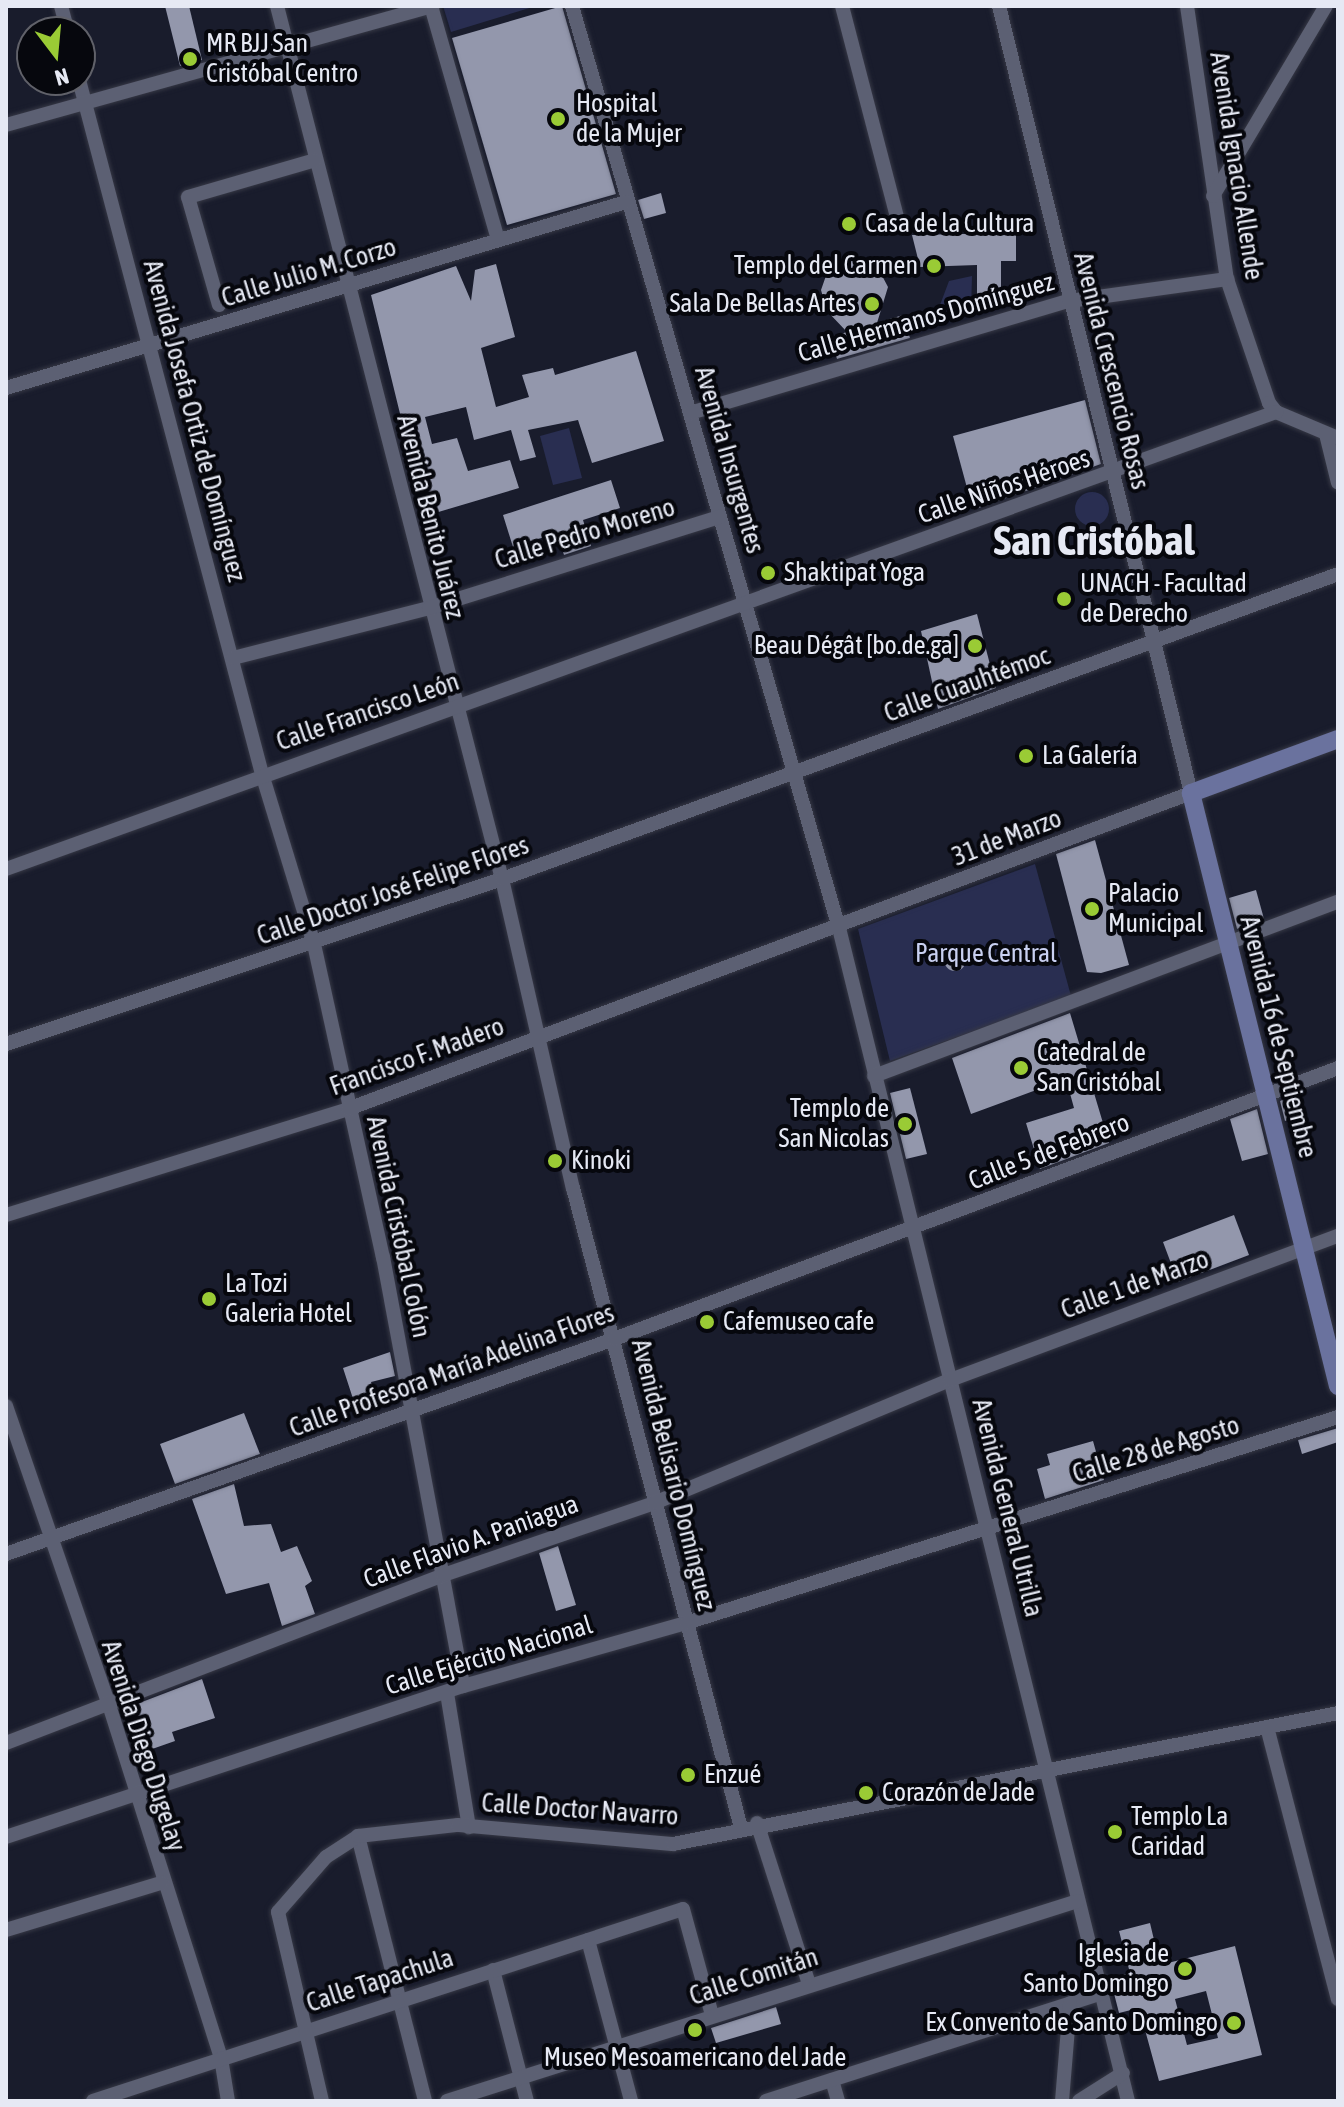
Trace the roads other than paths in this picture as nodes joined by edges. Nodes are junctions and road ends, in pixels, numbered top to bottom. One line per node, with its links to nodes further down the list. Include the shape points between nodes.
1 (277, 6): 8 (street, Avenida Benito Juárez)
2 (432, 6): 8 (street); 16 (street)
3 (572, 6): 14 (street, Avenida Insurgentes)
4 (842, 6): 15 (street)
5 (999, 6): 19 (street, Avenida Crescencio Rosas)
6 (1187, 6): 13 (street, Avenida Ignacio Allende)
7 (1326, 6): 13 (street)
8 (288, 49): 10 (street); 12 (street, Avenida Benito Juárez)
9 (83, 96): 10 (street, Avenida Josefa Ortiz de Domínguez)
10 (85, 104): 11 (street); 21 (street, Avenida Josefa Ortiz de Domínguez)
11 (6, 125)
12 (315, 160): 18 (street, Avenida Benito Juárez); 20 (street, via 188,197)
13 (1213, 196): 17 (street, Avenida Ignacio Allende)
14 (626, 202): 16 (street, Calle Julio M. Corzo); 24 (street, Avenida Insurgentes)
15 (898, 221)
16 (498, 240): 18 (street, Calle Julio M. Corzo)
17 (1227, 279): 19 (street, Calle Hermanos Domínguez); 23 (street, Avenida Ignacio Allende)
18 (346, 286): 21 (street, Calle Julio M. Corzo); 31 (street, Avenida Benito Juárez)
19 (1069, 301): 24 (street, Calle Hermanos Domínguez); 26 (street, Avenida Crescencio Rosas)
20 (219, 305)
21 (149, 344): 22 (street, Calle Julio M. Corzo); 33 (street, Avenida Josefa Ortiz de Domínguez)
22 (6, 388)
23 (1276, 412): 25 (street); 26 (street, Calle Niños Héroes)
24 (690, 413): 28 (street, Avenida Insurgentes)
25 (1332, 436): 27 (street)
26 (1112, 475): 30 (street, Calle Niños Héroes); 32 (street, Avenida Crescencio Rosas)
27 (1338, 483)
28 (720, 517): 30 (street, Avenida Insurgentes); 31 (street, Calle Pedro Moreno)
29 (1338, 574): 32 (street, Calle Cuauhtémoc)
30 (747, 602): 34 (street, Calle Francisco León); 37 (street, Avenida Insurgentes)
31 (429, 608): 33 (street, Calle Pedro Moreno); 34 (street, Avenida Benito Juárez)
32 (1153, 641): 37 (street, Calle Cuauhtémoc); 38 (street, Avenida Crescencio Rosas)
33 (233, 658): 36 (street, Avenida Josefa Ortiz de Domínguez)
34 (454, 708): 36 (street, Calle Francisco León); 40 (street, Avenida Benito Juárez)
35 (1338, 739): 38 (main road)
36 (262, 774): 39 (street, Calle Francisco León); 44 (street, Avenida Josefa Ortiz de Domínguez)
37 (792, 775): 40 (street, Calle Doctor José Felipe Flores); 42 (street, Avenida Insurgentes)
38 (1191, 793): 42 (street, 31 de Marzo); 43 (main road, Avenida 16 de Septiembre)
39 (6, 869)
40 (502, 879): 44 (street, Calle Doctor José Felipe Flores); 45 (street, Avenida Benito Juárez)
41 (1338, 902): 43 (street)
42 (839, 928): 45 (street, Francisco F. Madero); 48 (street, Avenida General Utrilla)
43 (1229, 943): 48 (street); 49 (main road, Avenida 16 de Septiembre)
44 (314, 944): 46 (street, Calle Doctor José Felipe Flores); 50 (street, Avenida Cristóbal Colón)
45 (541, 1039): 50 (street, Francisco F. Madero); 55 (street, Avenida Belisario Domínguez)
46 (6, 1044)
47 (1338, 1068): 49 (street, Calle 5 de Febrero)
48 (874, 1076): 52 (street, Avenida General Utrilla)
49 (1265, 1096): 52 (street, Calle 5 de Febrero); 54 (main road, Avenida 16 de Septiembre)
50 (348, 1109): 51 (street, Francisco F. Madero); 59 (street, Avenida Cristóbal Colón)
51 (6, 1215)
52 (912, 1230): 55 (street, Calle Profesora María Adelina Flores); 56 (street, Avenida General Utrilla)
53 (1338, 1236): 54 (street, Calle 1 de Marzo)
54 (1305, 1249): 56 (street, Calle 1 de Marzo); 57 (main road, Avenida 16 de Septiembre)
55 (614, 1339): 59 (street, Calle Profesora María Adelina Flores); 61 (street, Avenida Belisario Domínguez)
56 (950, 1380): 61 (street, Calle Flavio A. Paniagua); 62 (street, Avenida General Utrilla)
57 (1338, 1386)
58 (6, 1406): 63 (street, Avenida Diego Dugelay)
59 (413, 1411): 63 (street, Calle Profesora María Adelina Flores); 65 (street, Avenida Cristóbal Colón)
60 (1338, 1417): 62 (street, Calle 28 de Agosto)
61 (654, 1503): 65 (street, Calle Flavio A. Paniagua); 66 (street, Avenida Belisario Domínguez)
62 (989, 1527): 66 (street, Calle Ejército Nacional); 73 (street, Avenida General Utrilla)
63 (48, 1540): 64 (street, Calle Profesora María Adelina Flores); 69 (street, Avenida Diego Dugelay)
64 (6, 1554)
65 (443, 1575): 67 (street, Avenida Cristóbal Colón); 69 (street, Calle Flavio A. Paniagua)
66 (686, 1623): 67 (street, Calle Ejército Nacional); 77 (street, Avenida Belisario Domínguez)
67 (463, 1686): 68 (street, Calle Ejército Nacional)
68 (447, 1693): 74 (street, Calle Ejército Nacional); 76 (street)
69 (110, 1708): 72 (street, Calle Flavio A. Paniagua); 74 (street, Avenida Diego Dugelay)
70 (1338, 1713): 71 (street, Calle Doctor Navarro)
71 (1267, 1727): 73 (street, Calle Doctor Navarro); 86 (street)
72 (6, 1743)
73 (1047, 1769): 75 (street, Calle Doctor Navarro); 81 (street, Avenida General Utrilla)
74 (133, 1792): 79 (street, Calle Ejército Nacional); 80 (street, Avenida Diego Dugelay)
75 (757, 1823): 77 (street, Calle Doctor Navarro); 85 (street)
76 (469, 1827): 77 (street, Calle Doctor Navarro, via 673,1844); 78 (street, Calle Doctor Navarro, via 426,1825)
77 (741, 1828)
78 (358, 1836): 88 (street); 91 (street, Calle Doctor Navarro, via 326,1857 278,1912)
79 (6, 1837)
80 (161, 1883): 82 (street); 93 (street, Avenida Diego Dugelay)
81 (1078, 1901): 85 (street, Calle Comitán); 87 (street, Avenida General Utrilla)
82 (6, 1930)
83 (588, 1940): 84 (street, Calle Tapachula); 90 (street, Calle Tapachula, via 683,1909); 92 (street)
84 (493, 1970): 88 (street, Calle Tapachula); 95 (street)
85 (809, 1984): 90 (street, Calle Comitán)
86 (1337, 1990)
87 (1102, 1993): 89 (street); 94 (street, Avenida General Utrilla)
88 (400, 2000): 91 (street, Calle Tapachula); 100 (street)
89 (1070, 2003): 96 (street); 106 (street)
90 (712, 2015): 92 (street, Calle Comitán)
91 (305, 2031): 93 (street, Calle Tapachula); 99 (street)
92 (616, 2048): 95 (street, Calle Comitán); 103 (street)
93 (221, 2058): 97 (street, Calle Tapachula); 98 (street, Avenida Diego Dugelay)
94 (1123, 2073): 107 (street); 108 (street, Avenida General Utrilla)
95 (522, 2078): 101 (street, Calle Comitán); 102 (street)
96 (832, 2080): 104 (street); 105 (street)
97 (93, 2101)
98 (228, 2101)
99 (322, 2101)
100 (425, 2101)
101 (447, 2101)
102 (527, 2101)
103 (631, 2101)
104 (766, 2101)
105 (838, 2101)
106 (1062, 2101)
107 (1079, 2101)
108 (1128, 2101)

